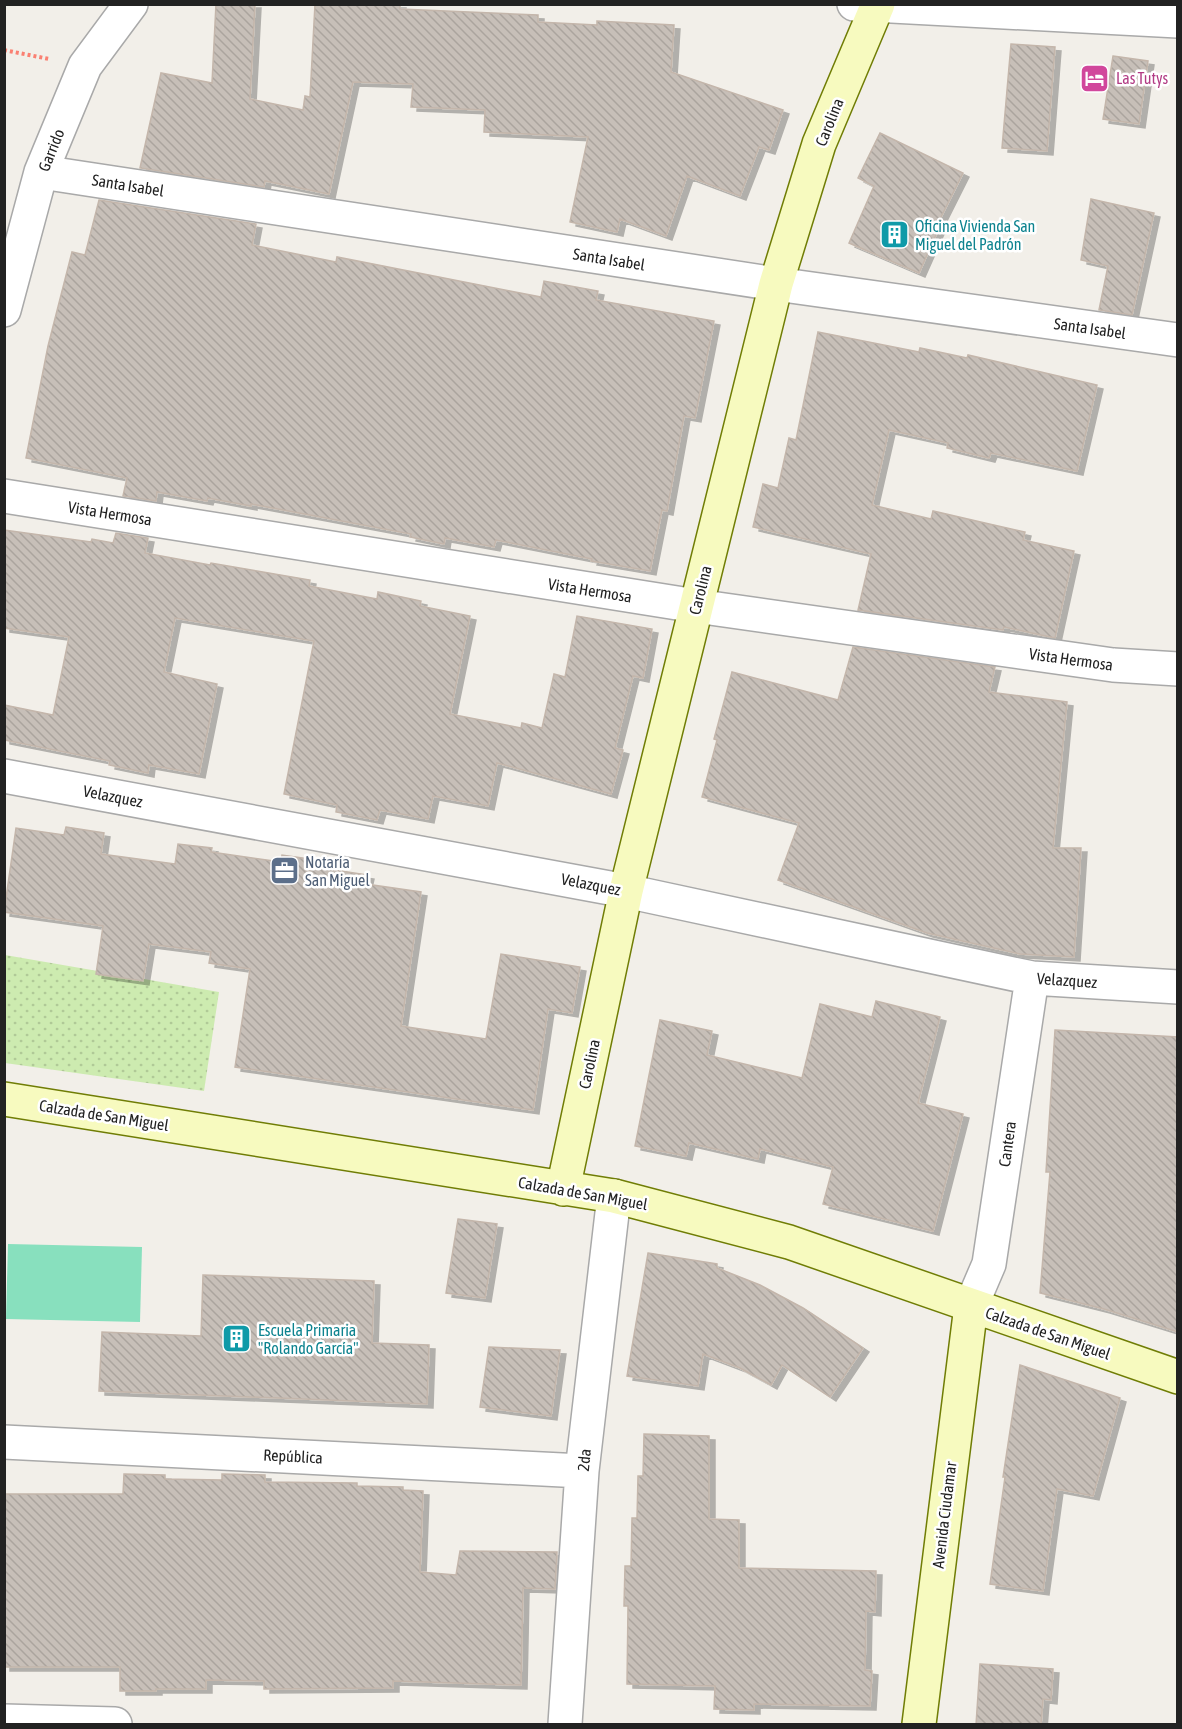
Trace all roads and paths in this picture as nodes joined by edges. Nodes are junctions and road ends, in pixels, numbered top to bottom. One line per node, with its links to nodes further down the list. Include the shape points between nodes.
1 (131, 4): 5 (street, Garrido)
2 (870, 5): 3 (street); 7 (main road, Carolina, via 819,144)
3 (1178, 21)
4 (4, 50): 5 (path)
5 (85, 66): 6 (street, Garrido)
6 (41, 172): 7 (street, Santa Isabel); 8 (street, Garrido)
7 (776, 284): 9 (street, Santa Isabel); 11 (main road, Carolina)
8 (4, 310)
9 (1178, 340)
10 (4, 496): 11 (street, Vista Hermosa)
11 (696, 606): 12 (street, Vista Hermosa, via 1113,666); 14 (main road, Carolina)
12 (1178, 669)
13 (4, 776): 14 (street, Velazquez)
14 (626, 891): 15 (street, Velazquez); 18 (main road, Carolina)
15 (1032, 978): 16 (street, Velazquez); 20 (street, Cantera, via 989,1264)
16 (1178, 987)
17 (4, 1099): 18 (main road, Calzada de San Miguel)
18 (563, 1189): 19 (main road, Calzada de San Miguel)
19 (614, 1196): 20 (main road, Calzada de San Miguel, via 789,1242); 23 (street, 2da)
20 (971, 1306): 21 (main road, Calzada de San Miguel); 27 (main road, Avenida Ciudamar)
21 (1178, 1377)
22 (4, 1442): 23 (street, República)
23 (582, 1471): 26 (street, 2da)
24 (4, 1721): 25 (street)
25 (114, 1725)
26 (565, 1725)
27 (919, 1725)

